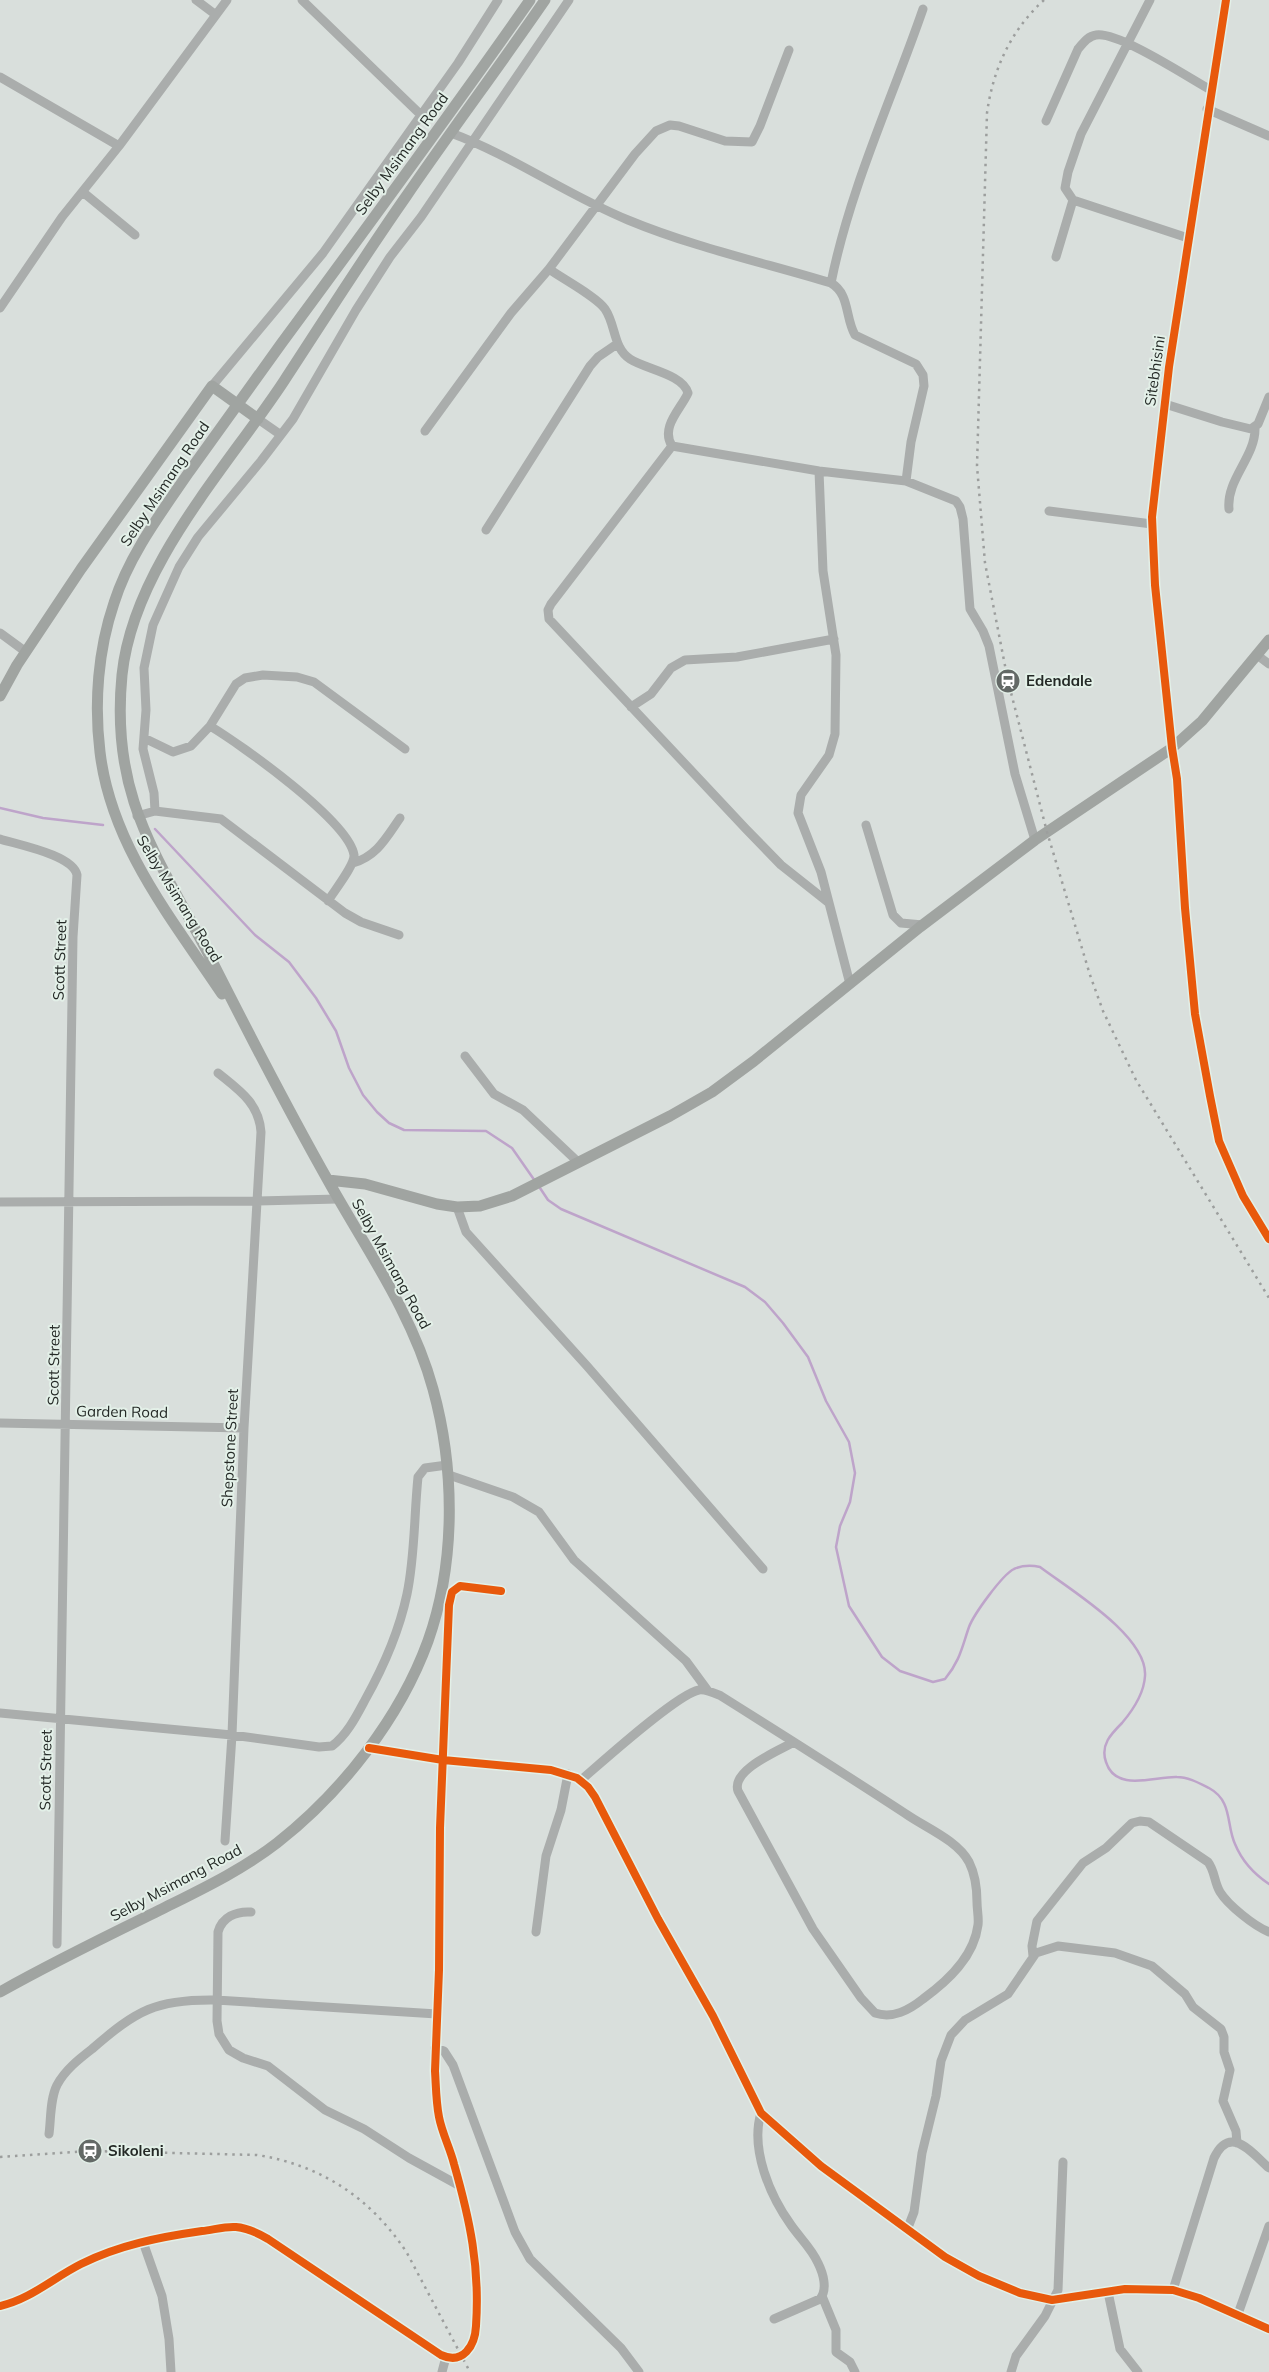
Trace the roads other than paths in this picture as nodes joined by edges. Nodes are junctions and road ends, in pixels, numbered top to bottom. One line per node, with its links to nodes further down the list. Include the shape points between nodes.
1 (196, 0): 11 (street)
2 (226, 0): 11 (street)
3 (302, 0): 17 (street)
4 (498, 0): 17 (street)
5 (530, 0): 35 (main road, Selby Msimang Road, via 390,199)
6 (544, 0): 19 (main road, Selby Msimang Road)
7 (569, 0): 21 (street)
8 (1150, 0): 12 (street)
9 (1226, 0): 15 (street, Sitebhisini)
10 (923, 9): 30 (street, via 854,199 836,257)
11 (216, 15): 22 (street)
12 (1127, 43): 15 (street); 18 (street, via 1101,35 1085,41 1070,66); 24 (street, via 1073,155 1066,183 1066,192)
13 (789, 50): 25 (street, via 752,142 726,141 679,126 661,128 649,137)
14 (0, 78): 22 (street)
15 (1211, 90): 16 (street, Sitebhisini)
16 (1208, 110): 20 (street); 27 (street, Sitebhisini)
17 (421, 116): 33 (street, via 323,253)
18 (1046, 121)
19 (451, 133): 21 (street); 37 (main road, Selby Msimang Road)
20 (1269, 136)
21 (472, 140): 25 (street); 40 (street, via 390,257)
22 (119, 146): 23 (street)
23 (84, 193): 26 (street); 31 (street, via 62,217)
24 (1073, 200): 27 (street); 28 (street)
25 (596, 205): 29 (street); 30 (street, via 649,228)
26 (136, 235)
27 (1188, 238): 36 (street, Sitebhisini)
28 (1056, 257)
29 (550, 269): 32 (street, via 600,303 612,324); 39 (street, via 505,320)
30 (832, 283): 43 (street, via 843,292 855,335 916,364 923,375 924,386)
31 (0, 308)
32 (617, 344): 41 (street, via 631,360 677,380 688,390 669,427 668,437); 47 (street, via 590,366)
33 (212, 386): 35 (main road); 51 (main road)
34 (1269, 397): 38 (street)
35 (237, 403): 37 (main road); 72 (main road, Selby Msimang Road, via 130,564 109,621 101,657 97,707 100,756 126,844)
36 (1165, 404): 38 (street, via 1246,429); 46 (street, Sitebhisini)
37 (258, 419): 40 (street); 61 (main road, Selby Msimang Road, via 175,538 157,569 131,628 122,676 120,728 124,767)
38 (1256, 426): 44 (street, via 1251,451 1228,498)
39 (424, 431)
40 (281, 435): 57 (street, via 198,537 162,601 146,656)
41 (672, 446): 42 (street); 55 (street, via 548,610 552,624)
42 (819, 471): 43 (street); 49 (street, via 821,547)
43 (906, 481): 65 (street, via 953,499 960,507 970,609 989,646 1015,774)
44 (1230, 509)
45 (1049, 511): 46 (street)
46 (1152, 524): 58 (street, Sitebhisini)
47 (486, 530)
48 (0, 633): 51 (street)
49 (834, 639): 55 (street, via 737,657 685,660 671,668 650,694); 68 (street, via 835,742 797,805)
50 (1269, 640): 52 (main road)
51 (26, 652): 54 (main road)
52 (1257, 655): 53 (street); 58 (main road, via 1202,721)
53 (1269, 664)
54 (0, 696)
55 (631, 707): 68 (street, via 781,865)
56 (210, 726): 57 (street, via 192,746 180,751 166,750); 59 (street, via 236,684 245,678 297,677 314,682); 66 (street, via 284,779 331,820 350,845)
57 (144, 738): 60 (street, via 143,749 154,792)
58 (1172, 748): 65 (main road); 82 (street, Sitebhisini, via 1196,1014 1210,1096 1219,1141 1243,1196)
59 (405, 749)
60 (155, 811): 61 (street); 67 (street, via 221,819)
61 (138, 816): 72 (main road, Selby Msimang Road, via 162,871)
62 (400, 818): 66 (street, via 378,850)
63 (866, 825): 69 (street, via 893,915 901,923)
64 (0, 839): 80 (street, Scott Street, via 64,860 74,867 77,875 73,937)
65 (1035, 840): 69 (main road)
66 (353, 863): 67 (street)
67 (328, 901): 70 (street, via 361,922)
68 (829, 903): 71 (street)
69 (923, 925): 71 (main road)
70 (399, 935)
71 (850, 984): 75 (main road, via 712,1092)
72 (250, 1038): 76 (main road, Selby Msimang Road)
73 (466, 1056): 75 (street, via 494,1094 523,1110)
74 (218, 1073): 78 (street, Shepstone Street, via 249,1100 260,1120)
75 (578, 1162): 81 (main road, via 512,1196 480,1206)
76 (328, 1180): 77 (main road, Selby Msimang Road); 81 (main road, via 365,1184)
77 (338, 1199): 78 (street); 86 (main road, Selby Msimang Road, via 396,1299 424,1361 434,1391)
78 (258, 1201): 80 (street); 85 (street, Shepstone Street)
79 (0, 1202): 80 (street)
80 (70, 1203): 84 (street, Scott Street)
81 (457, 1206): 87 (street, via 466,1232)
82 (1269, 1239)
83 (0, 1423): 84 (street, Garden Road)
84 (67, 1424): 85 (street, Garden Road); 93 (street, Scott Street)
85 (244, 1428): 94 (street, Shepstone Street)
86 (448, 1470): 89 (main road, Selby Msimang Road, via 447,1539); 91 (street, via 513,1497 539,1512 574,1560 686,1661); 94 (street, via 425,1468 418,1477 408,1593 399,1626 376,1680 347,1729 332,1746 319,1747)
87 (763, 1569)
88 (501, 1591): 90 (street, via 456,1588 449,1605)
89 (430, 1636): 90 (street); 96 (main road, Selby Msimang Road, via 410,1681)
90 (448, 1640): 97 (street)
91 (708, 1691): 95 (street); 99 (street, via 698,1690 673,1705)
92 (0, 1713): 93 (street)
93 (60, 1719): 94 (street); 104 (street, Scott Street)
94 (232, 1735): 100 (street, Shepstone Street)
95 (794, 1742): 95 (street, via 945,1838 963,1854 972,1870 978,1924 971,1948 945,1983 903,2012 882,2016 865,2003 813,1929 738,1791 741,1774)
96 (369, 1748): 97 (street); 106 (main road, Selby Msimang Road, via 320,1806 247,1864)
97 (443, 1760): 98 (street, via 547,1769); 108 (street)
98 (568, 1774): 99 (street); 102 (street, via 561,1810 546,1856)
99 (580, 1781): 110 (street, via 600,1806 713,2016)
100 (225, 1842)
101 (251, 1912): 107 (street, via 236,1914 220,1926)
102 (536, 1932)
103 (1269, 1932): 105 (street, via 1227,1901 1219,1891 1208,1862 1149,1822 1140,1821 1132,1823 1106,1848 1083,1863 1043,1910 1033,1937)
104 (57, 1944)
105 (1033, 1956): 112 (street, via 1043,1950 1066,1945 1115,1953 1152,1966 1181,1991 1192,2007 1223,2033 1230,2075 1223,2100 1236,2130); 117 (street, via 1008,1994 965,2020 947,2043 922,2153 913,2217)
106 (0, 1992)
107 (216, 2000): 108 (street); 111 (street, via 162,2003 118,2026 74,2063 57,2085); 115 (street, via 219,2034 229,2050 268,2066 325,2110 364,2128)
108 (437, 2014): 109 (street)
109 (435, 2048): 115 (street, via 438,2116); 130 (street, via 444,2051 453,2065 515,2232 530,2259 621,2348)
110 (761, 2113): 117 (street, via 821,2166); 121 (street, via 756,2132 767,2178 789,2223 818,2262 824,2278)
111 (50, 2134)
112 (1237, 2143): 114 (street); 119 (street, via 1224,2143 1214,2158)
113 (1063, 2162): 122 (street, via 1059,2288)
114 (1269, 2168)
115 (460, 2186): 127 (street, via 477,2261 476,2336 466,2354)
116 (1269, 2226): 124 (street)
117 (907, 2230): 122 (street, via 945,2257 987,2279 1028,2296)
118 (143, 2242): 123 (street, via 86,2262 34,2294); 127 (street, via 166,2235 235,2227 257,2232); 128 (street, via 162,2296)
119 (1173, 2290): 120 (street, via 1138,2288); 124 (street)
120 (1108, 2292): 122 (street); 133 (street, via 1120,2349)
121 (822, 2296): 125 (street, via 804,2308); 131 (street, via 836,2330 836,2352 850,2362)
122 (1052, 2300): 132 (street, via 1045,2316 1016,2356)
123 (0, 2306)
124 (1238, 2314): 126 (street)
125 (774, 2319)
126 (1269, 2329)
127 (446, 2357): 129 (street)
128 (171, 2372)
129 (442, 2372)
130 (639, 2372)
131 (855, 2372)
132 (1012, 2372)
133 (1138, 2372)

